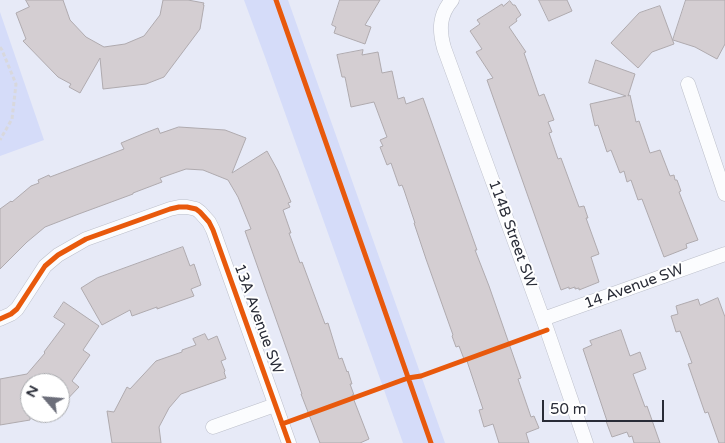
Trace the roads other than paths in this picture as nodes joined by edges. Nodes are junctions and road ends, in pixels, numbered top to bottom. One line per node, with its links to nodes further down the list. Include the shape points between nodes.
1 (452, 0): 6 (street, 114B Street SW, via 440,25 441,37)
2 (688, 84): 3 (street)
3 (725, 194)
4 (725, 254): 6 (street, 14 Avenue SW)
5 (0, 318): 7 (street, 13A Avenue SW, via 17,309 45,266 72,246 170,209 196,209 213,230)
6 (543, 319): 10 (street, 114B Street SW)
7 (275, 405): 8 (street); 9 (street, 13A Avenue SW)
8 (213, 427)
9 (289, 443)
10 (586, 443)

